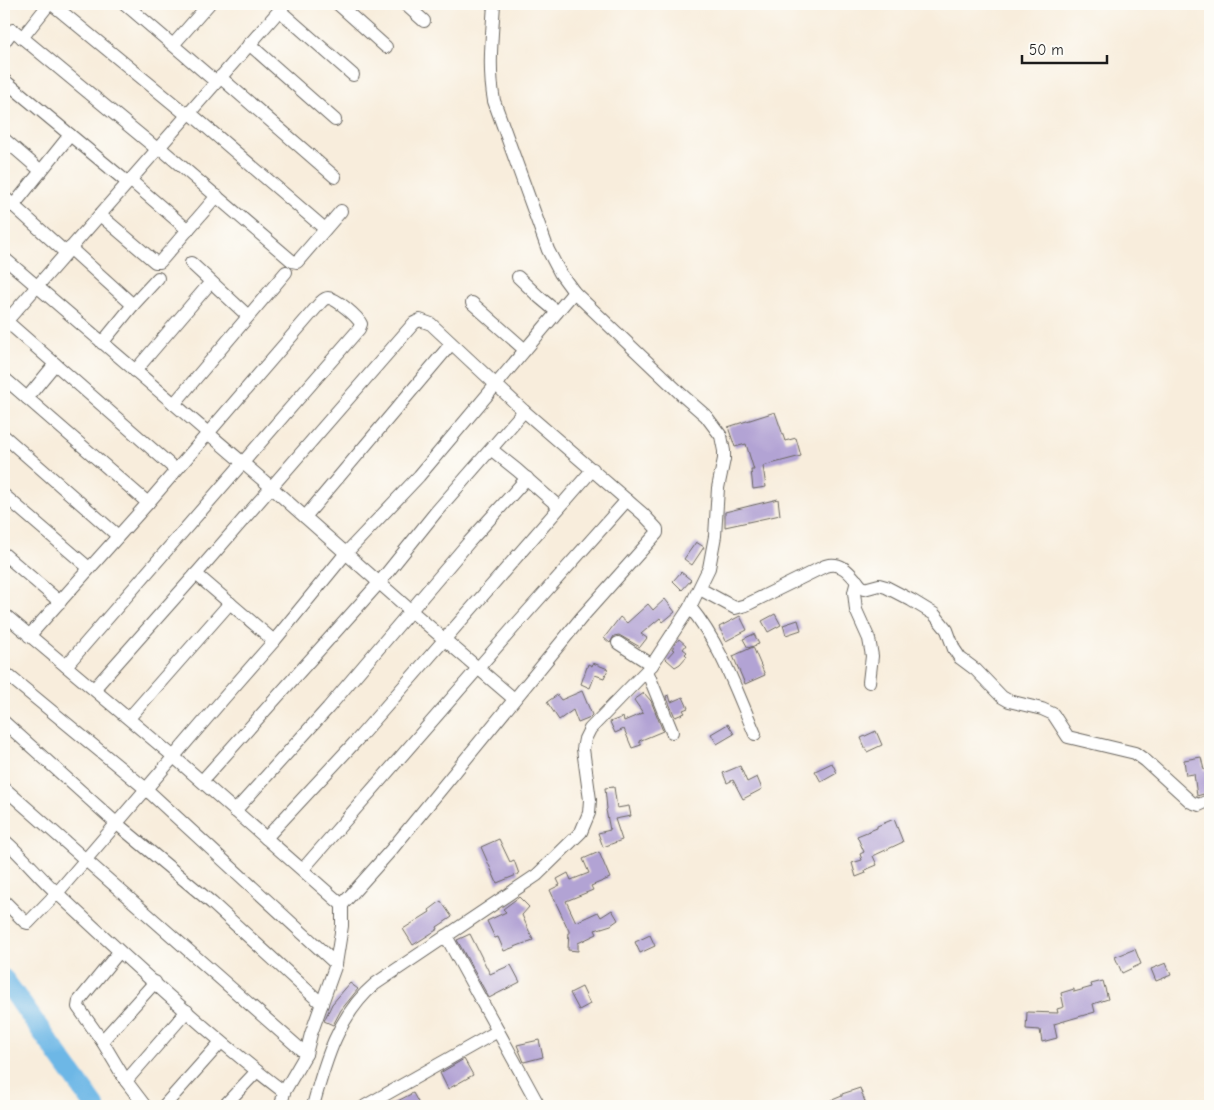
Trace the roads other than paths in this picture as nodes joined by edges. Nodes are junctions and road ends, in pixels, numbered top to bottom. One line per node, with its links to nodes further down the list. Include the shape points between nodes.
1 (51, 4): 9 (street); 17 (street)
2 (125, 4): 12 (street)
3 (338, 4): 13 (street)
4 (405, 4): 8 (street)
5 (494, 4): 39 (street, via 490,68 494,101 548,250)
6 (205, 5): 12 (street)
7 (282, 7): 11 (street); 14 (street)
8 (424, 21)
9 (22, 38): 10 (street, via 13,30); 21 (street)
10 (4, 42)
11 (249, 44): 16 (street); 18 (street)
12 (173, 45): 16 (street)
13 (386, 47)
14 (354, 75)
15 (4, 80): 19 (street)
16 (218, 80): 17 (street); 23 (street)
17 (188, 114): 21 (street); 29 (street)
18 (335, 120)
19 (70, 135): 22 (street); 24 (street)
20 (4, 139): 22 (street)
21 (158, 148): 24 (street); 25 (street)
22 (41, 171): 26 (street)
23 (335, 176)
24 (129, 181): 28 (street); 30 (street)
25 (217, 196): 29 (street, via 292,261 297,262); 30 (street)
26 (9, 201): 31 (street)
27 (340, 211): 29 (street)
28 (100, 215): 30 (street, via 155,262 160,262); 31 (street)
29 (325, 229)
30 (188, 230)
31 (68, 250): 38 (street); 41 (street)
32 (4, 258): 38 (street)
33 (191, 263): 37 (street)
34 (286, 272): 43 (street)
35 (518, 277): 42 (street)
36 (158, 278): 41 (street)
37 (211, 282): 43 (street); 49 (street)
38 (36, 287): 44 (street); 45 (street)
39 (574, 292): 42 (street); 75 (street, via 706,416 721,436 724,459 714,536 709,568)
40 (472, 303): 47 (street)
41 (133, 305): 45 (street)
42 (557, 312): 47 (street)
43 (248, 316): 53 (street)
44 (5, 321): 48 (street)
45 (102, 343): 49 (street)
46 (451, 344): 51 (street); 62 (street, via 431,324 420,320 414,323); 67 (street)
47 (525, 350): 51 (street)
48 (55, 364): 52 (street); 60 (street)
49 (135, 371): 53 (street)
50 (4, 378): 52 (street)
51 (496, 384): 54 (street); 69 (street, via 419,476)
52 (27, 398): 65 (street)
53 (174, 404): 55 (street)
54 (524, 411): 57 (street); 59 (street)
55 (208, 434): 58 (street); 58 (street, via 321,302 334,299 358,319 359,329); 60 (street)
56 (4, 436): 68 (street)
57 (492, 450): 61 (street); 74 (street, via 436,512)
58 (242, 462): 62 (street); 85 (street)
59 (593, 469): 64 (street); 66 (street)
60 (176, 470): 65 (street)
61 (527, 478): 66 (street); 79 (street)
62 (271, 487): 67 (street); 72 (street)
63 (4, 495): 71 (street)
64 (627, 500): 86 (street); 91 (street, via 653,523 657,533)
65 (148, 503): 68 (street)
66 (558, 507): 82 (street)
67 (305, 517): 69 (street)
68 (118, 536): 71 (street)
69 (346, 553): 74 (street); 83 (street)
70 (4, 554): 76 (street)
71 (89, 568): 76 (street)
72 (196, 574): 77 (street); 90 (street)
73 (856, 581): 75 (street, via 847,570 832,564 735,608); 89 (street, via 856,610 869,639 872,656); 100 (street, via 865,589 879,585 886,587 934,614 948,630 960,658 1008,701 1053,714 1068,737 1135,753 1191,802 1200,805)
74 (379, 583): 79 (street); 97 (street)
75 (700, 589): 78 (street)
76 (60, 602): 81 (street)
77 (230, 603): 83 (street); 92 (street)
78 (690, 607): 87 (street); 95 (street, via 720,653)
79 (410, 610): 82 (street); 101 (street, via 328,708)
80 (4, 614): 81 (street)
81 (29, 636): 85 (street)
82 (445, 639): 86 (street); 103 (street)
83 (274, 641): 96 (street)
84 (618, 643): 87 (street)
85 (66, 666): 90 (street)
86 (478, 668): 91 (street); 106 (street)
87 (650, 668): 94 (street); 110 (street, via 590,729 585,739 590,800 589,813 580,832 537,875)
88 (4, 672): 99 (street)
89 (869, 682)
90 (94, 689): 92 (street)
91 (514, 699): 109 (street)
92 (128, 718): 96 (street)
93 (4, 722): 102 (street)
94 (672, 732)
95 (755, 734)
96 (174, 757): 97 (street); 99 (street)
97 (202, 781): 101 (street)
98 (4, 788): 105 (street)
99 (146, 789): 102 (street); 112 (street)
100 (1210, 800)
101 (235, 811): 103 (street)
102 (116, 823): 105 (street); 114 (street, via 212,903)
103 (266, 838): 106 (street)
104 (4, 840): 107 (street)
105 (84, 861): 107 (street); 119 (street)
106 (303, 870): 109 (street)
107 (57, 893): 108 (street, via 28,922); 111 (street)
108 (4, 901)
109 (342, 905): 112 (street)
110 (446, 936): 116 (street); 127 (street, via 375,984 351,1008 326,1062)
111 (119, 952): 113 (street); 117 (street, via 78,1004 80,1012)
112 (336, 964): 114 (street)
113 (155, 982): 115 (street); 117 (street)
114 (322, 1004): 119 (street)
115 (187, 1011): 118 (street); 121 (street)
116 (498, 1031): 128 (street); 129 (street)
117 (102, 1041): 121 (street)
118 (221, 1042): 120 (street); 124 (street)
119 (306, 1054): 122 (street)
120 (256, 1071): 122 (street); 125 (street)
121 (126, 1081): 123 (street)
122 (284, 1092): 126 (street)
123 (145, 1106)
124 (164, 1106)
125 (224, 1106)
126 (281, 1106)
127 (313, 1106)
128 (366, 1106)
129 (539, 1106)

